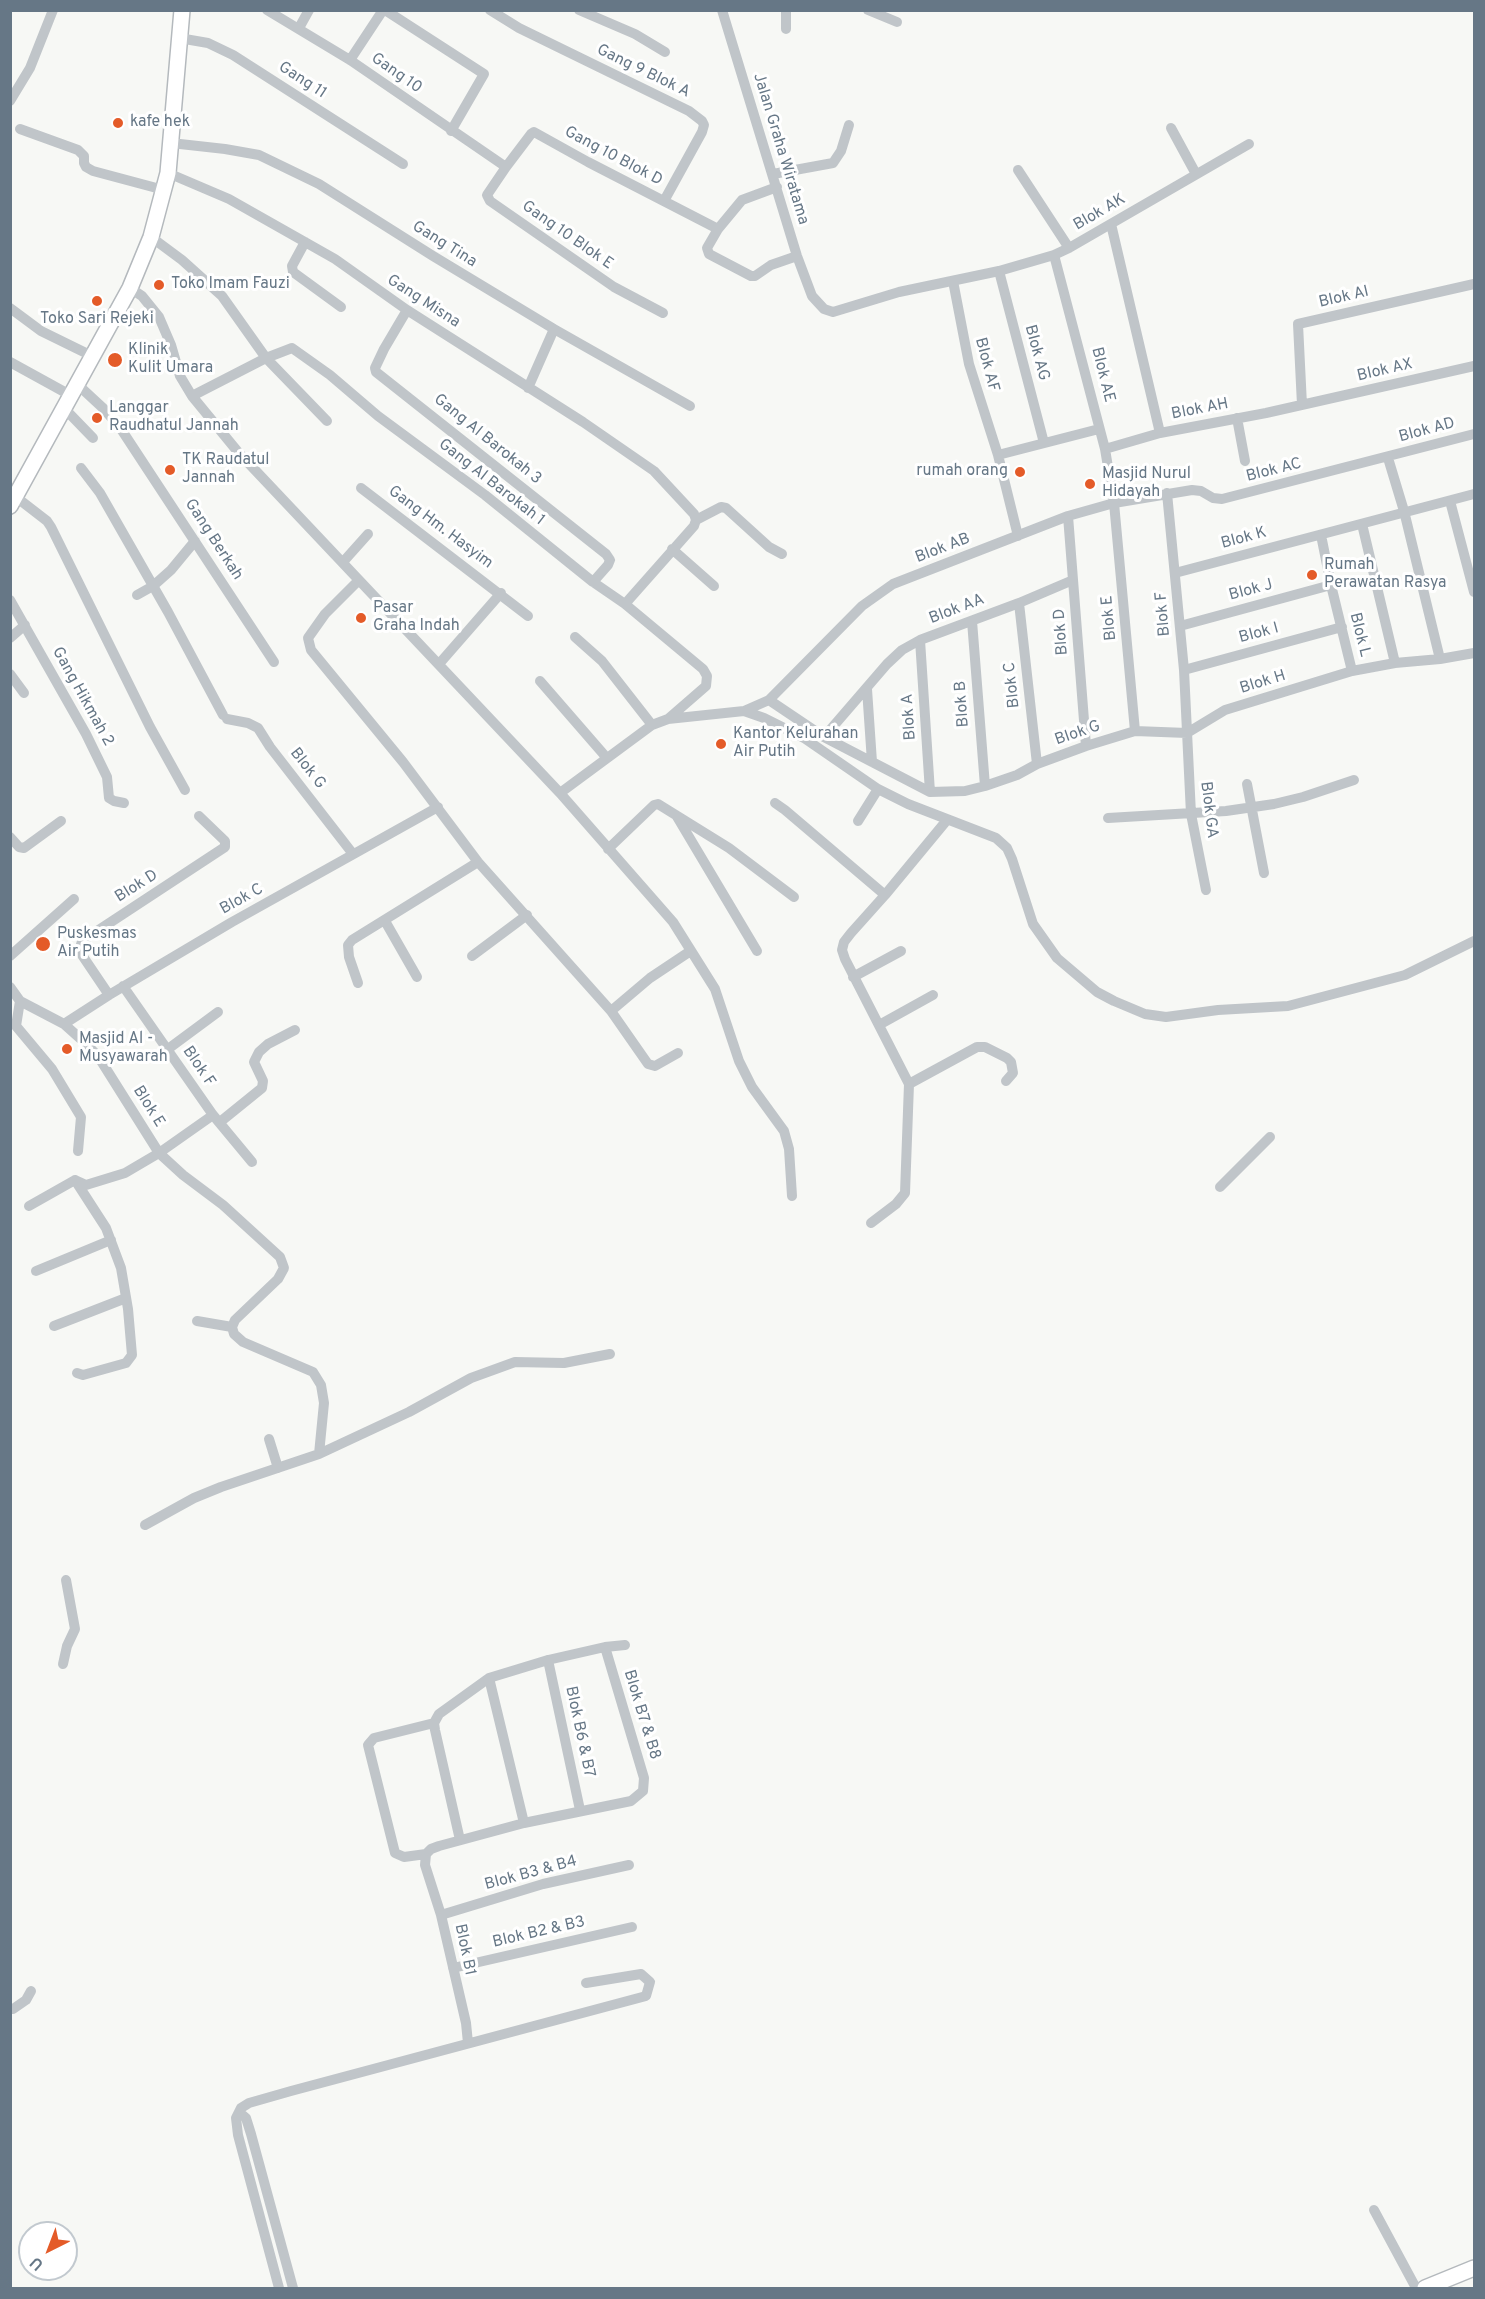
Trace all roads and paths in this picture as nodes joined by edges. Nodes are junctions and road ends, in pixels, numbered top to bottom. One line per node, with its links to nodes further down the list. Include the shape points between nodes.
1 (53, 10): 17 (street, via 30,68)
2 (182, 10): 14 (main road)
3 (267, 10): 12 (street, Gang 10)
4 (309, 10): 12 (street)
5 (384, 10): 16 (street); 21 (street, via 484,74)
6 (490, 10): 32 (street, Gang 9 Blok A, via 702,121 702,132)
7 (722, 10): 28 (street, Jalan Graha Wiratama)
8 (786, 10): 13 (street)
9 (868, 10): 11 (street)
10 (584, 11): 15 (street)
11 (897, 22)
12 (299, 28): 16 (street, Gang 10)
13 (786, 29)
14 (179, 38): 22 (main road); 24 (street, Gang 11, via 208,43 233,55)
15 (665, 52)
16 (350, 60): 21 (street, Gang 10)
17 (10, 101)
18 (849, 124): 28 (street, via 841,152 833,163)
19 (1172, 128): 29 (street)
20 (20, 129): 31 (street, via 78,150 86,167 93,171)
21 (451, 131): 25 (street, Gang 10)
22 (171, 143): 27 (main road); 49 (street, Gang Tina, via 259,155 319,184)
23 (1249, 144): 29 (street, Blok AK)
24 (403, 164)
25 (506, 166): 32 (street, Gang 10 Blok D, via 534,132); 48 (street, Gang 10 Blok E, via 487,195 490,201 614,286)
26 (1018, 170): 37 (street)
27 (168, 173): 31 (main road); 36 (street, Gang Misna, via 229,199)
28 (773, 174): 30 (street, Jalan Graha Wiratama)
29 (1196, 174): 33 (street, Blok AK)
30 (777, 187): 34 (street, via 742,200); 39 (street, Jalan Graha Wiratama)
31 (164, 190): 35 (main road)
32 (664, 201): 34 (street, Gang 10 Blok D)
33 (1111, 224): 37 (street, Blok AK); 62 (street)
34 (718, 229): 39 (street, via 707,248 709,254 751,276)
35 (151, 237): 43 (main road); 51 (street, via 222,296)
36 (305, 242): 45 (street, via 292,266 293,272); 47 (street, Gang Misna)
37 (1069, 249): 38 (street, Blok AK)
38 (1054, 255): 40 (street, Blok AK); 61 (street, Blok AE)
39 (797, 256): 44 (street, Jalan Graha Wiratama)
40 (999, 271): 41 (street, Blok AK); 65 (street, Blok AG)
41 (953, 281): 44 (street, Blok AK, via 833,312 824,309); 67 (street, Blok AF, via 969,364)
42 (1474, 284): 57 (street, Blok AI, via 1298,324)
43 (130, 288): 50 (main road); 56 (street, via 159,317 180,376)
44 (812, 296)
45 (341, 307)
46 (10, 308): 50 (street, via 41,331)
47 (407, 310): 54 (street, Gang Misna); 91 (street, Gang Al Barokah 3, via 384,349 376,372 606,554 608,565)
48 (663, 313)
49 (554, 329): 54 (street); 58 (street, Gang Tina)
50 (92, 356): 55 (main road)
51 (266, 358): 56 (street, Gang Al Barokah 1); 60 (street); 91 (street, Gang Al Barokah 1, via 292,348)
52 (10, 362): 55 (street)
53 (1474, 366): 57 (street, Blok AX)
54 (528, 388): 79 (street, Gang Misna, via 654,471)
55 (70, 395): 64 (street); 75 (main road); 84 (street, Gang Berkah, via 104,409)
56 (192, 396): 87 (street, via 238,452)
57 (1302, 405): 59 (street, Blok AH)
58 (690, 406)
59 (1237, 418): 62 (street, Blok AH); 69 (street)
60 (327, 421)
61 (1099, 429): 65 (street); 66 (street, Blok AE)
62 (1160, 433): 66 (street, Blok AH)
63 (1474, 434): 68 (street, Blok AD)
64 (93, 438)
65 (1044, 443): 67 (street)
66 (1105, 449): 76 (street, Blok AE)
67 (998, 455): 83 (street, Blok AF)
68 (1388, 458): 72 (street, Blok AC, via 1222,499 1192,490); 77 (street)
69 (1245, 461)
70 (81, 468): 93 (street, via 100,493)
71 (361, 488): 96 (street, Gang Hm. Hasyim)
72 (1167, 493): 76 (street, Blok AB); 88 (street, Blok F)
73 (1474, 494): 74 (street, Blok K)
74 (1450, 501): 77 (street, Blok K); 95 (street)
75 (13, 502): 135 (street, via 51,527)
76 (1114, 503): 78 (street, Blok AB); 124 (street, Blok E)
77 (1404, 511): 80 (street, Blok K); 110 (street)
78 (1068, 516): 83 (street, Blok AB); 90 (street, Blok D)
79 (696, 520): 85 (street); 86 (street, via 726,508)
80 (1362, 524): 82 (street, Blok K); 112 (street)
81 (368, 534): 87 (street)
82 (1321, 535): 88 (street, Blok K); 92 (street, Blok L)
83 (1018, 536): 120 (street, Blok AB, via 893,584 862,606)
84 (195, 541): 93 (street); 111 (street, Gang Berkah)
85 (672, 549): 94 (street); 100 (street)
86 (782, 554)
87 (343, 562): 89 (street)
88 (1175, 573): 104 (street, Blok F)
89 (359, 580): 113 (street); 140 (street, via 325,614 308,638 309,646)
90 (1073, 580): 99 (street, Blok AA); 127 (street, Blok D)
91 (593, 582): 100 (street, Gang Al Barokah 1)
92 (1330, 585): 104 (street, Blok J); 105 (street, Blok L)
93 (153, 586): 97 (street); 151 (street, Blok G, via 225,717 258,728)
94 (714, 586)
95 (1474, 592)
96 (501, 593): 101 (street, Gang Hm. Hasyim); 113 (street)
97 (137, 595)
98 (10, 600): 103 (street, Gang Hikmah 2)
99 (1019, 603): 102 (street, Blok AA); 130 (street, Blok C)
100 (625, 604): 122 (street, Gang Al Barokah 1, via 707,676 706,687)
101 (528, 616)
102 (972, 621): 108 (street, Blok AA); 133 (street, Blok B)
103 (25, 625): 107 (street); 138 (street, Gang Hikmah 2, via 86,734 107,777 110,798)
104 (1180, 626): 114 (street, Blok F)
105 (1342, 627): 114 (street, Blok I); 115 (street, Blok L)
106 (574, 637): 123 (street, via 602,661)
107 (10, 638)
108 (920, 640): 118 (street, Blok AA, via 902,650); 136 (street, Blok A)
109 (1474, 652): 110 (street, Blok H)
110 (1440, 659): 112 (street, Blok H)
111 (274, 662)
112 (1395, 663): 115 (street, Blok H)
113 (439, 664): 137 (street)
114 (1184, 670): 125 (street, Blok F)
115 (1352, 671): 125 (street, Blok H, via 1225,710)
116 (10, 674): 119 (street)
117 (540, 681): 128 (street)
118 (867, 689): 126 (street, Blok AA); 129 (street)
119 (24, 693)
120 (769, 700): 121 (street); 126 (street)
121 (744, 711): 122 (street); 134 (street, via 804,738)
122 (668, 719): 123 (street)
123 (651, 725): 128 (street)
124 (1135, 731): 125 (street, Blok G); 127 (street, Blok G)
125 (1186, 733): 142 (street, Blok GA)
126 (824, 736): 129 (street)
127 (1086, 746): 130 (street, Blok G)
128 (606, 757): 137 (street)
129 (872, 762): 136 (street)
130 (1037, 764): 133 (street, Blok G)
131 (1354, 780): 141 (street, via 1303,797)
132 (1246, 784): 141 (street)
133 (985, 786): 136 (street, Blok G)
134 (878, 789): 146 (street); 148 (street)
135 (185, 790)
136 (930, 792)
137 (560, 793): 150 (street)
138 (124, 803)
139 (775, 803): 155 (street)
140 (438, 807): 151 (street, Blok C); 152 (street)
141 (1250, 807): 142 (street); 153 (street)
142 (1191, 814): 145 (street); 154 (street, Blok GA)
143 (676, 815): 150 (street, via 654,805); 156 (street, via 729,848); 161 (street)
144 (200, 816): 171 (street, Blok D, via 225,841 225,847 82,941 82,955)
145 (1108, 818)
146 (947, 820): 155 (street); 160 (street, via 988,833 1007,848 1033,924 1057,958 1114,1001 1145,1014 1166,1017 1218,1010 1278,1009 1405,975)
147 (61, 821): 149 (street, via 24,848)
148 (858, 821)
149 (10, 837)
150 (608, 849): 163 (street, via 673,922)
151 (353, 854): 169 (street, Blok C)
152 (478, 862): 158 (street); 159 (street)
153 (1264, 873)
154 (1206, 890)
155 (885, 895): 166 (street, via 844,942 842,950)
156 (794, 897)
157 (74, 899): 164 (street)
158 (527, 915): 165 (street); 174 (street)
159 (385, 921): 167 (street); 168 (street, via 348,945)
160 (1474, 941)
161 (757, 951)
162 (901, 951): 166 (street)
163 (690, 952): 174 (street); 190 (street, via 715,989 744,1072 784,1131)
164 (10, 956)
165 (472, 956)
166 (853, 976): 177 (street)
167 (417, 977)
168 (358, 983)
169 (123, 986): 171 (street, Blok C); 179 (street, Blok F)
170 (10, 987): 173 (street)
171 (109, 994): 176 (street, Blok C)
172 (933, 995): 177 (street)
173 (20, 1001): 176 (street, Blok E); 185 (street, via 16,1026 52,1069 81,1117)
174 (611, 1011): 180 (street, via 651,1066)
175 (218, 1012): 179 (street)
176 (64, 1024): 186 (street, Blok E, via 98,1056)
177 (879, 1025): 182 (street)
178 (295, 1030): 183 (street, via 259,1052 254,1062 263,1081 262,1088)
179 (168, 1049): 183 (street, Blok F)
180 (678, 1053)
181 (1006, 1081): 182 (street, via 1013,1073 1011,1062 985,1047 977,1047)
182 (909, 1084): 192 (street, via 905,1193)
183 (216, 1119): 186 (street); 187 (street, Blok F)
184 (1270, 1137): 189 (street)
185 (78, 1151)
186 (159, 1153): 188 (street, via 125,1173 86,1185); 198 (street, Blok E, via 280,1257 284,1268 278,1279)
187 (252, 1162)
188 (75, 1180): 191 (street); 193 (street)
189 (1220, 1186)
190 (792, 1196)
191 (29, 1206)
192 (871, 1223)
193 (111, 1240): 194 (street); 195 (street)
194 (36, 1271)
195 (126, 1298): 197 (street); 200 (street, via 130,1360)
196 (197, 1321): 198 (street)
197 (54, 1326)
198 (232, 1327): 202 (street, via 243,1342 313,1372 321,1384 324,1403)
199 (610, 1354): 202 (street, via 564,1363 515,1362 471,1378)
200 (77, 1373)
201 (269, 1439): 203 (street)
202 (320, 1454): 203 (street)
203 (278, 1468): 204 (street, via 203,1494)
204 (145, 1525)
205 (66, 1580): 209 (street, via 75,1629)
206 (625, 1646): 207 (street)
207 (604, 1647): 208 (street); 212 (street, Blok B7 & B8, via 644,1778 643,1791 631,1801)
208 (548, 1660): 210 (street); 212 (street, Blok B6 & B7)
209 (63, 1664)
210 (489, 1678): 211 (street, via 439,1714); 213 (street)
211 (434, 1723): 214 (street); 215 (street, via 374,1738 368,1745 395,1853)
212 (580, 1810): 213 (street)
213 (524, 1823): 214 (street)
214 (460, 1840): 215 (street, via 431,1849)
215 (425, 1860): 217 (street, Blok B1)
216 (629, 1864): 217 (street, Blok B3 & B4)
217 (441, 1914): 219 (street, Blok B1)
218 (632, 1927): 219 (street, Blok B2 & B3)
219 (453, 1968): 223 (street, Blok B1)
220 (586, 1983): 223 (street, via 642,1974 650,1982 646,1996)
221 (31, 1990): 222 (street, via 26,2000)
222 (13, 2009)
223 (468, 2043): 224 (street, via 249,2103)
224 (240, 2116): 227 (street, via 238,2134); 228 (street)
225 (1374, 2210): 229 (street)
226 (1474, 2268): 230 (main road)
227 (279, 2289)
228 (293, 2289)
229 (1416, 2289)
230 (1425, 2289)

